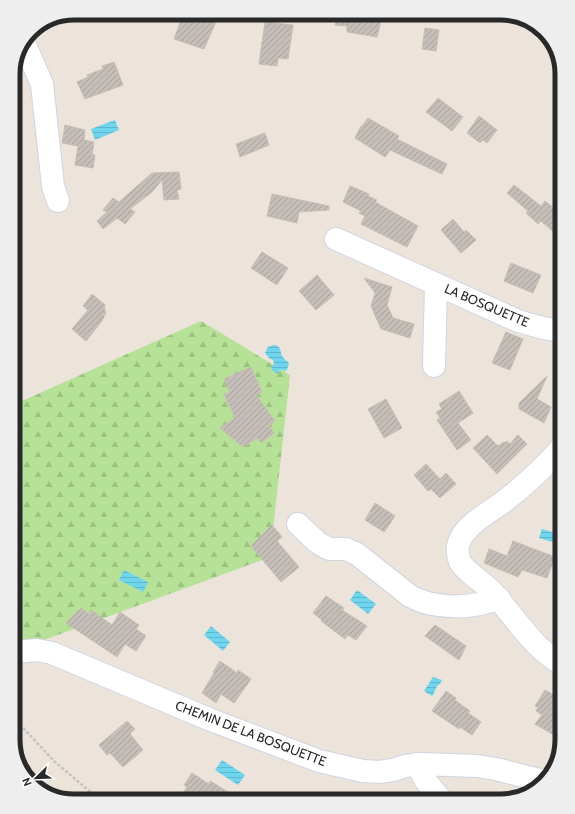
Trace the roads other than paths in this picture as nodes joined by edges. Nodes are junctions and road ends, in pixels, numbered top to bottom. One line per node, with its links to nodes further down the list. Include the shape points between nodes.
1 (27, 49): 2 (street, via 42,84 53,186)
2 (58, 201)
3 (336, 239): 4 (street, LA BOSQUETTE)
4 (436, 284): 5 (street, LA BOSQUETTE, via 518,321); 6 (street, LA BOSQUETTE)
5 (555, 330)
6 (434, 366)
7 (555, 455): 9 (street, via 536,475 483,516 461,538 458,550 462,564)
8 (298, 524): 9 (street, via 325,547 351,551 417,600 458,606 486,604)
9 (499, 598): 11 (street, via 545,654)
10 (20, 651): 12 (street, CHEMIN DE LA BOSQUETTE, via 37,650 52,653 211,720 320,761 379,772)
11 (555, 660)
12 (417, 764): 13 (street, CHEMIN DE LA BOSQUETTE, via 477,766); 14 (street)
13 (537, 780)
14 (436, 794)

